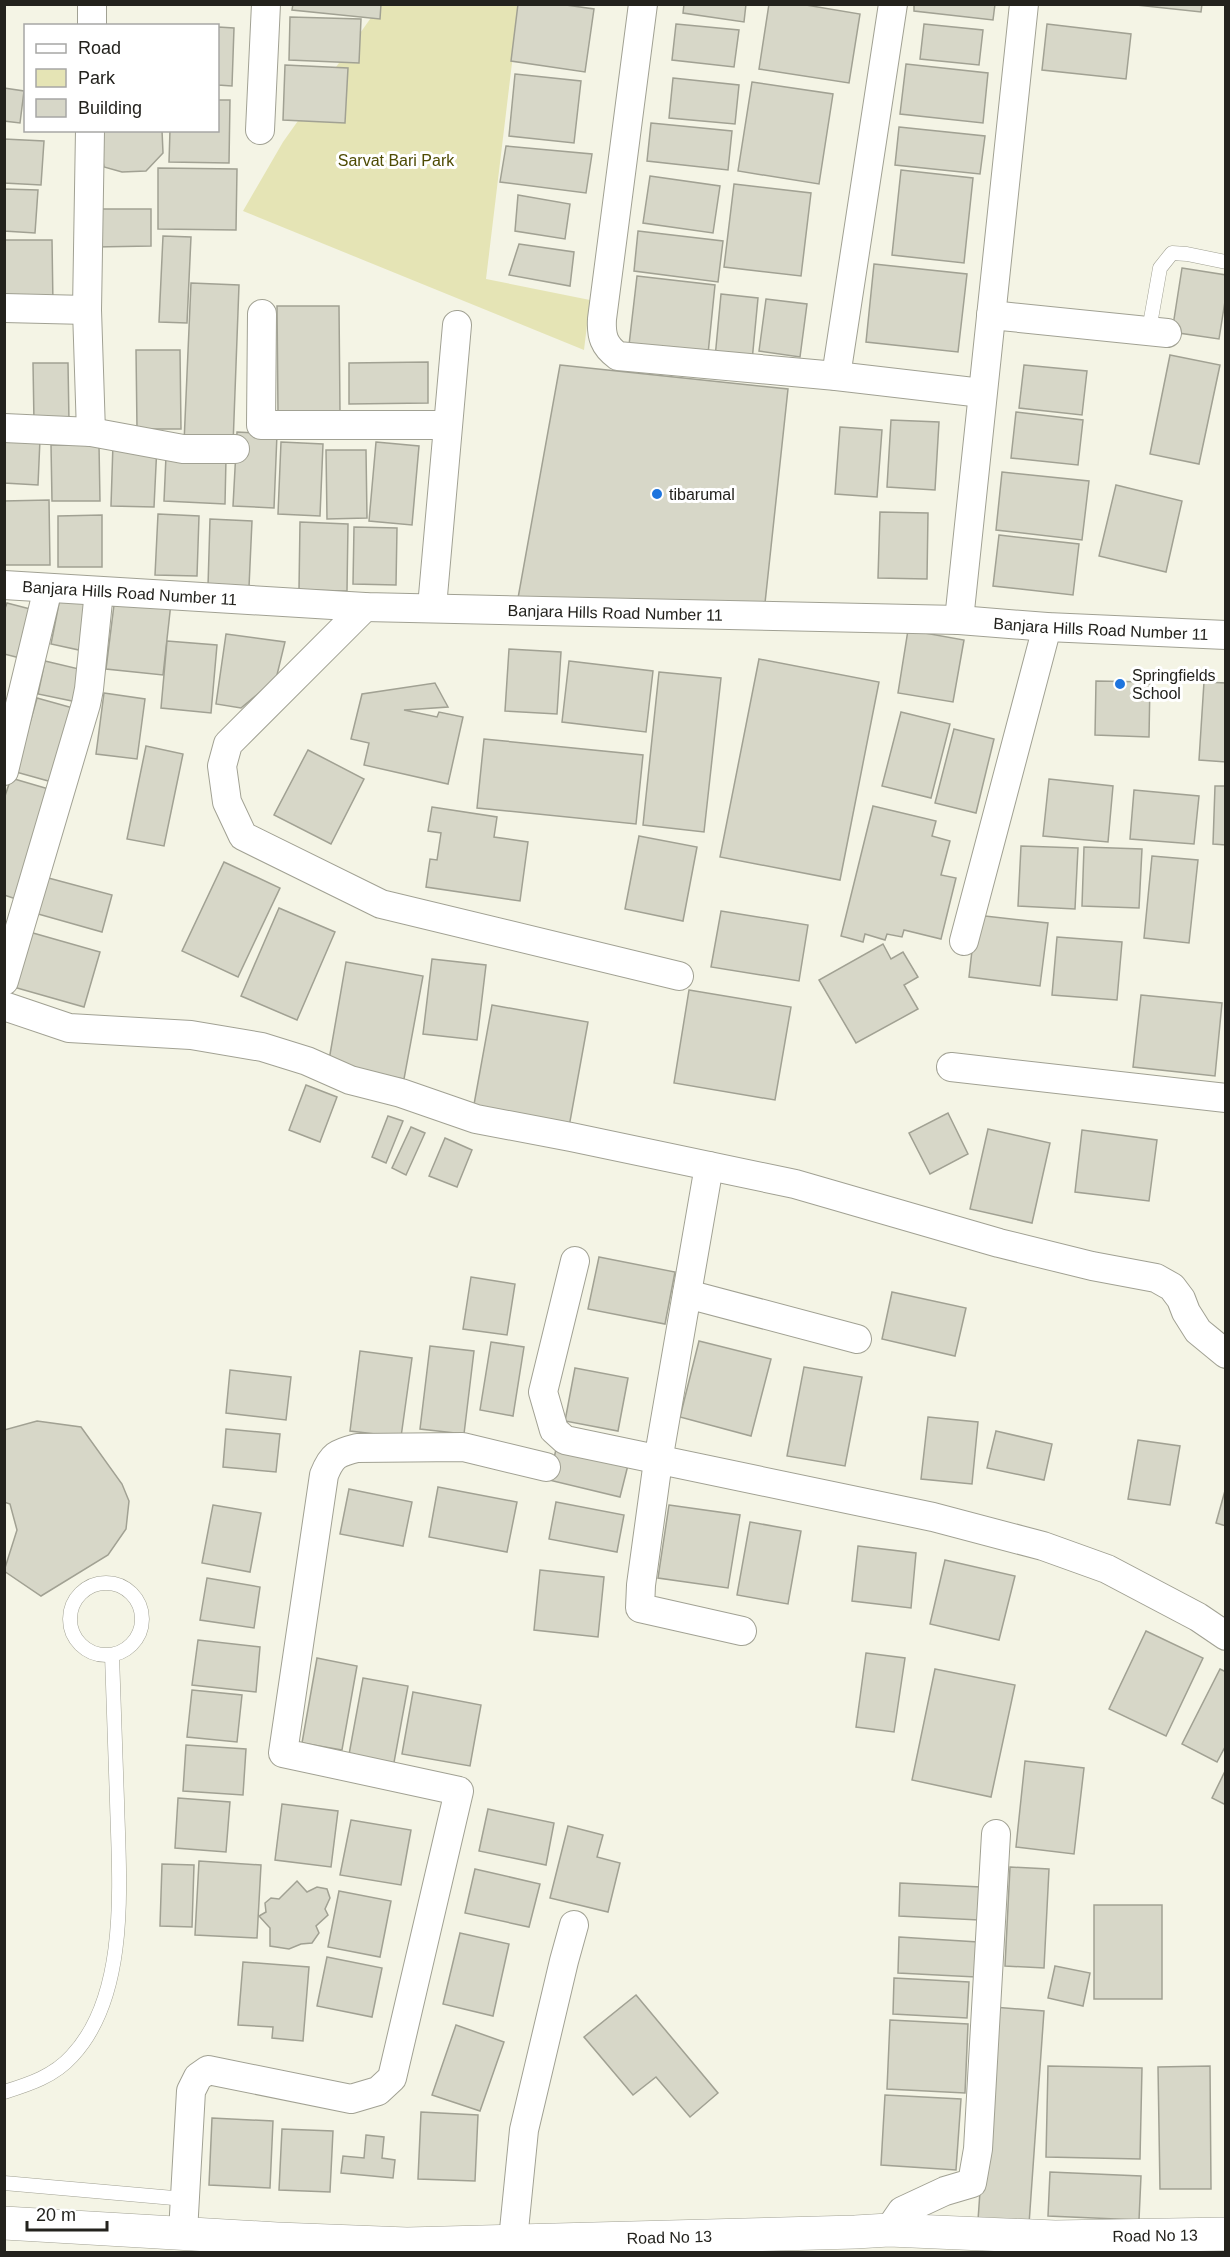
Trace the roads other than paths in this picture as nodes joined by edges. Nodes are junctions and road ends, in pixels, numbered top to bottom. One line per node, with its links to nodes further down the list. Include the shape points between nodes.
1 (92, 4): 6 (street)
2 (266, 4): 7 (street)
3 (643, 4): 16 (street, via 602,318 601,334 608,348 618,356)
4 (893, 4): 16 (street)
5 (1024, 4): 13 (street)
6 (92, 24)
7 (261, 130)
8 (90, 132): 11 (street)
9 (1226, 262): 15 (lane, via 1172,253 1160,268)
10 (4, 308): 11 (street)
11 (87, 310): 20 (street)
12 (262, 314): 18 (street, via 261,425)
13 (990, 315): 15 (street); 17 (street)
14 (458, 325): 18 (street)
15 (1158, 332)
16 (836, 376): 17 (street)
17 (982, 393): 27 (street)
18 (447, 425): 26 (street)
19 (4, 428): 20 (street)
20 (91, 432): 21 (street, via 183,449)
21 (235, 449)
22 (4, 585): 23 (street, Banjara Hills Road Number 11)
23 (48, 588): 24 (street, Banjara Hills Road Number 11); 30 (street)
24 (99, 591): 25 (street, Banjara Hills Road Number 11); 33 (street, via 90,688)
25 (365, 607): 26 (street, Banjara Hills Road Number 11); 32 (street, via 228,744 222,766 227,802 243,836 381,904)
26 (432, 607): 27 (street, Banjara Hills Road Number 11)
27 (959, 620): 28 (street, Banjara Hills Road Number 11)
28 (1047, 627): 29 (street, Banjara Hills Road Number 11); 31 (street)
29 (1226, 635)
30 (4, 771)
31 (964, 941)
32 (679, 976)
33 (4, 981)
34 (4, 1006): 37 (street, via 69,1028 191,1035 262,1047 350,1080 476,1119)
35 (951, 1067): 36 (street)
36 (1226, 1098)
37 (709, 1166): 39 (street); 41 (street, via 795,1184 999,1243 1156,1278 1172,1287 1198,1331)
38 (575, 1261): 42 (street, via 543,1392 554,1430 565,1440)
39 (687, 1294): 40 (street); 42 (street)
40 (856, 1339)
41 (1226, 1354)
42 (658, 1461): 44 (street, via 640,1608); 45 (street, via 933,1517 1043,1546 1107,1569)
43 (546, 1467): 51 (street, via 463,1447 357,1448 331,1459 324,1475 283,1753 459,1791 392,2078 378,2091 351,2099 208,2070 198,2077 191,2091)
44 (742, 1631)
45 (1226, 1636)
46 (112, 1655): 46 (lane, via 89,1652 72,1634 70,1610 75,1599 94,1584 118,1584 133,1594 142,1610 140,1634 129,1647); 49 (lane, via 120,1908 109,1987 87,2037 71,2058 44,2079)
47 (996, 1834): 53 (street, via 978,2149 972,2183 902,2211)
48 (574, 1925): 56 (street, via 524,2130)
49 (4, 2092)
50 (4, 2183): 51 (lane)
51 (185, 2199): 54 (street)
52 (4, 2223): 54 (street, Road No 13)
53 (889, 2230): 55 (street, Road No 13, via 1055,2237); 56 (street, Road No 13)
54 (183, 2232): 56 (street, Road No 13, via 407,2244)
55 (1226, 2234)
56 (513, 2240)

